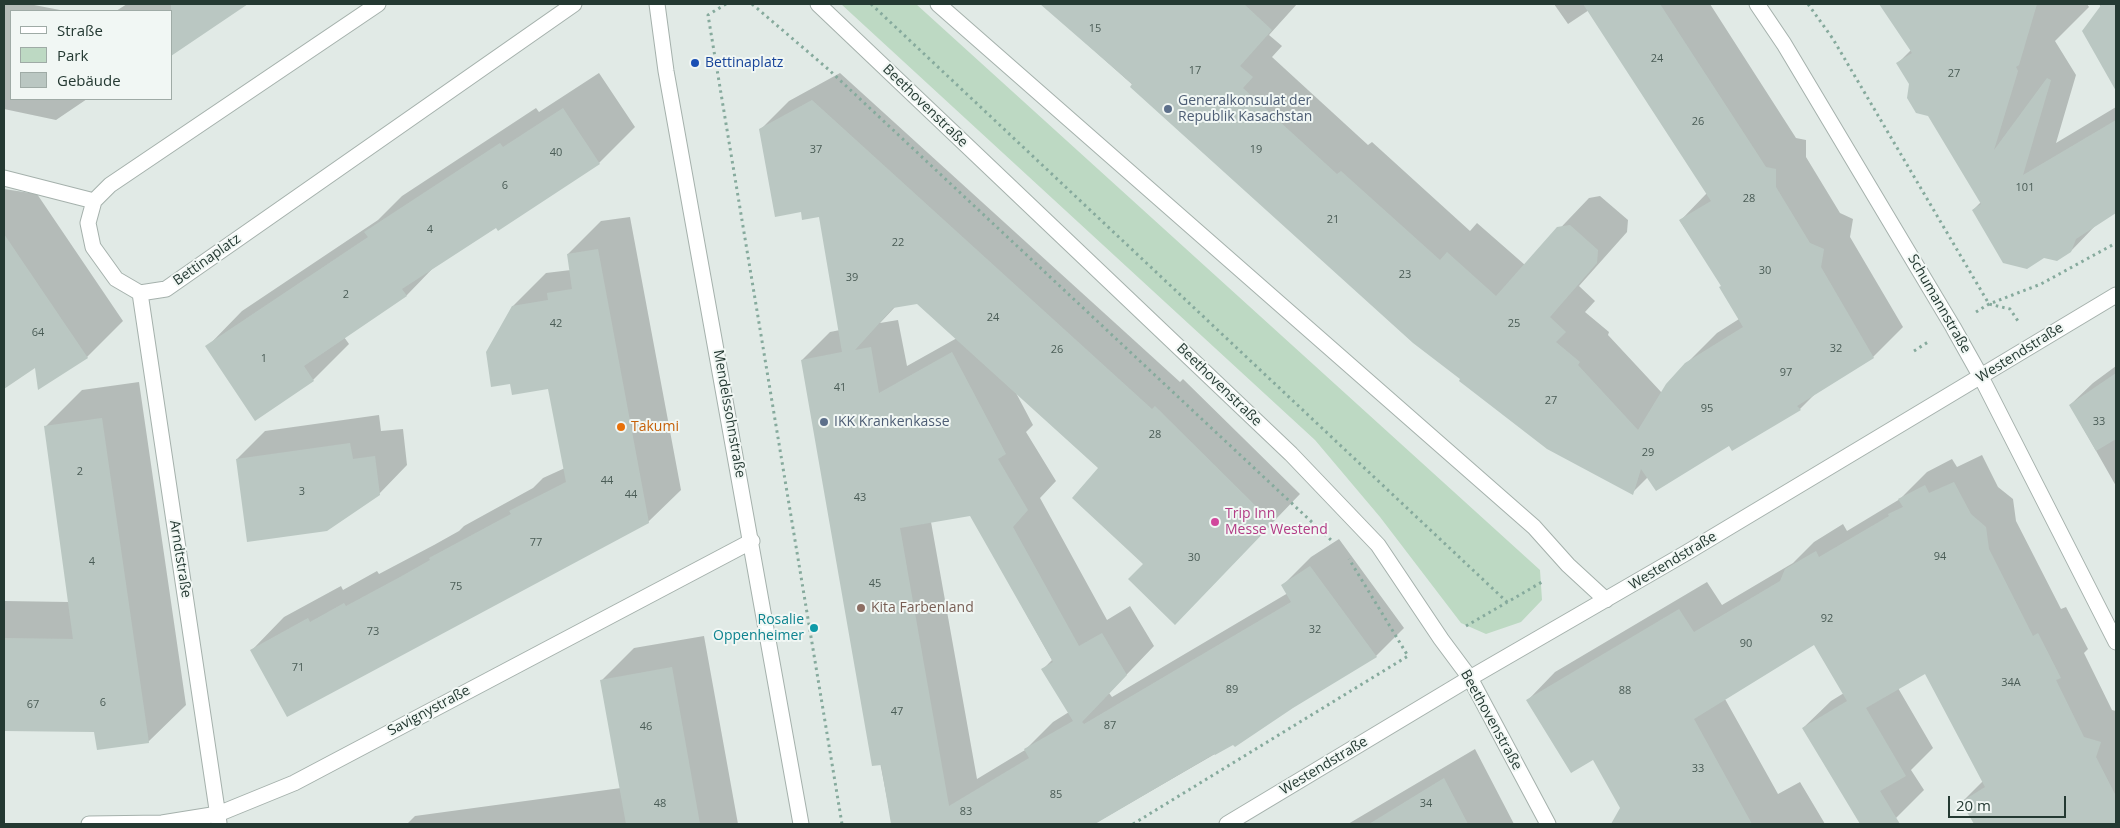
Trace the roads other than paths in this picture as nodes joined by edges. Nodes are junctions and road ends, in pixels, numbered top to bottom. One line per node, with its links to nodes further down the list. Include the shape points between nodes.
1 (378, 4): 8 (street, via 110,185)
2 (574, 4): 9 (street, Bettinaplatz, via 166,289)
3 (657, 4): 12 (street, Mendelssohnstraße, via 666,71)
4 (818, 4): 15 (street, Beethovenstraße, via 1291,454 1378,545)
5 (938, 4): 13 (street, via 1527,521)
6 (1757, 4): 11 (street, Schumannstraße, via 1869,185)
7 (4, 178): 8 (street)
8 (94, 201): 9 (street, via 88,223 93,247 116,279)
9 (140, 293): 16 (street, Arndtstraße)
10 (2116, 295): 11 (street, Westendstraße)
11 (1981, 377): 13 (street, Westendstraße); 14 (street, Schumannstraße)
12 (752, 541): 16 (street, Savignystraße, via 294,783); 18 (street, Mendelssohnstraße)
13 (1606, 600): 15 (street, Westendstraße)
14 (2116, 642)
15 (1470, 678): 19 (street, Westendstraße); 20 (street, Beethovenstraße)
16 (219, 819): 17 (street, Savignystraße)
17 (88, 824)
18 (801, 824)
19 (1227, 824)
20 (1548, 824)

